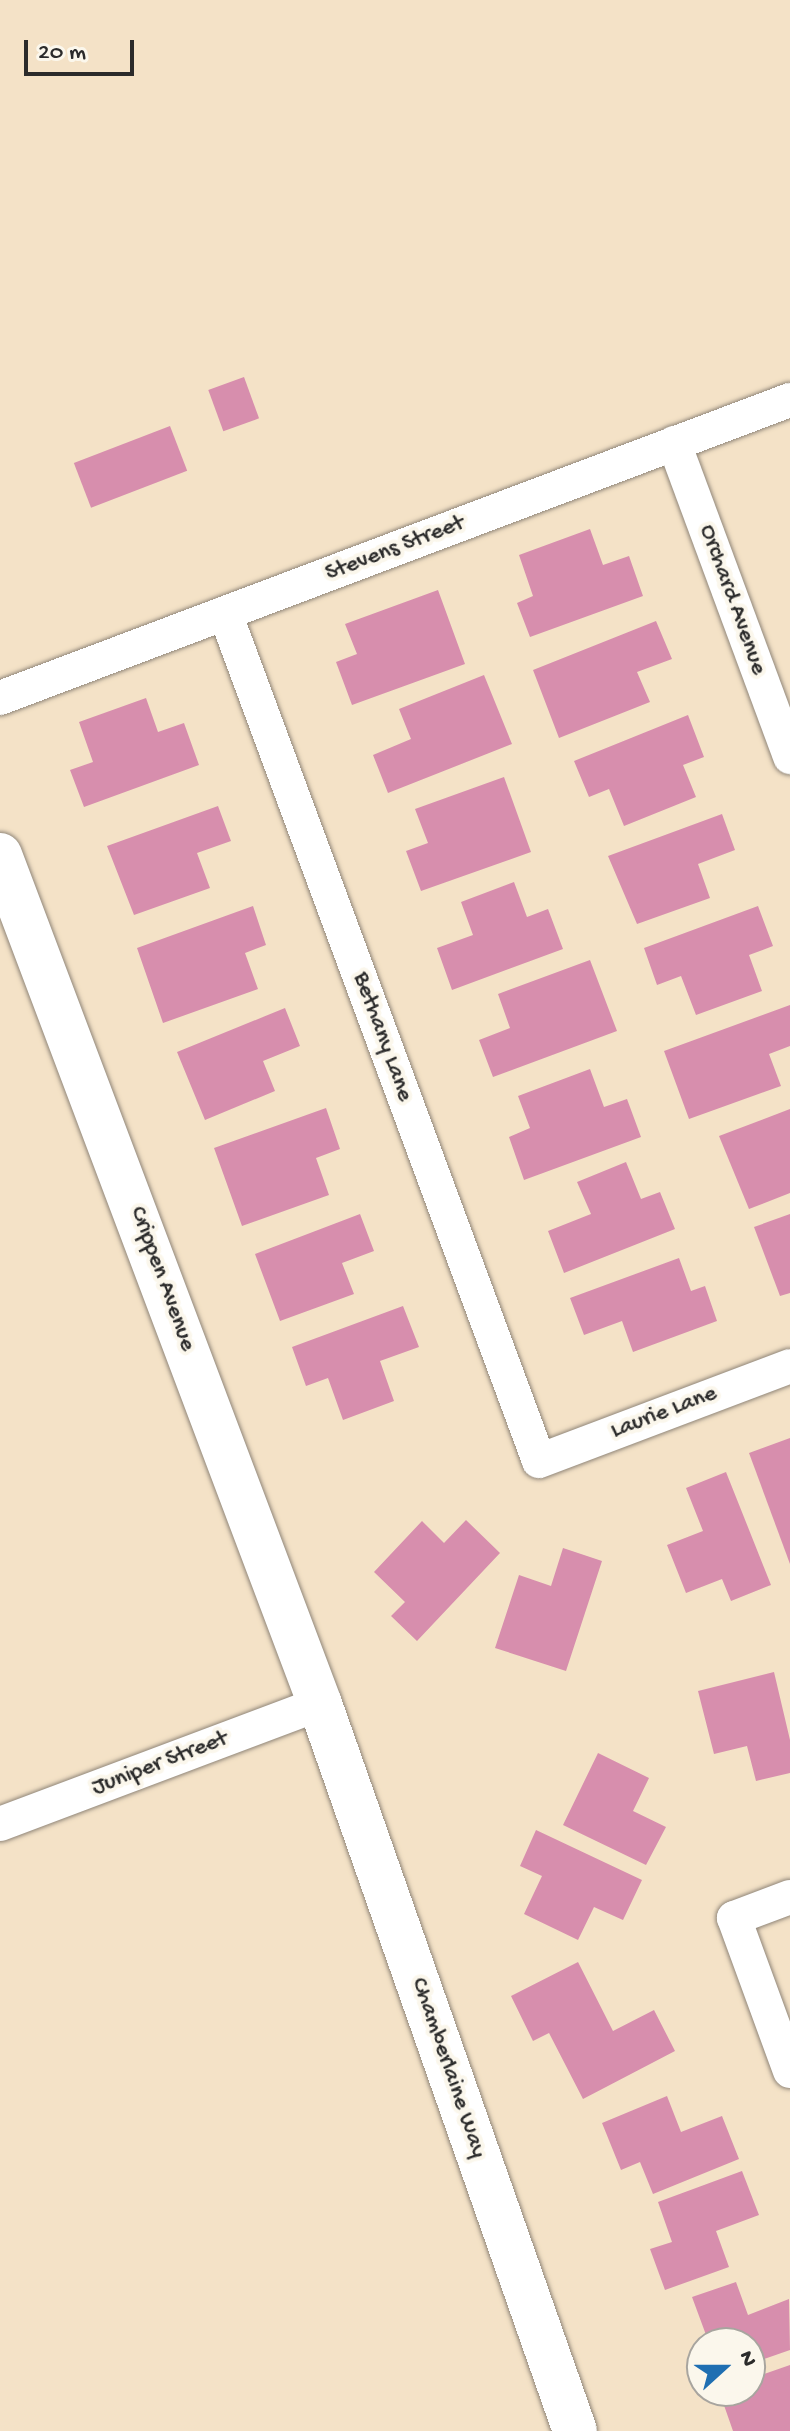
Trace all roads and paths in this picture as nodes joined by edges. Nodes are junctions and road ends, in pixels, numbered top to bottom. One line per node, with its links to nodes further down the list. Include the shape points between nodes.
1 (790, 400): 2 (street, Stevens Street)
2 (674, 443): 3 (street, Stevens Street); 5 (street, Orchard Avenue)
3 (225, 613): 4 (street, Stevens Street); 8 (street, Bethany Lane)
4 (0, 698)
5 (790, 757)
6 (0, 855): 9 (main road, Crippen Avenue)
7 (790, 1366): 8 (street, Laurie Lane)
8 (539, 1461)
9 (320, 1704): 10 (street, Juniper Street); 13 (main road, Chamberlaine Way)
10 (0, 1824)
11 (790, 1897): 12 (street, via 734,1918)
12 (790, 2071)
13 (575, 2431)

